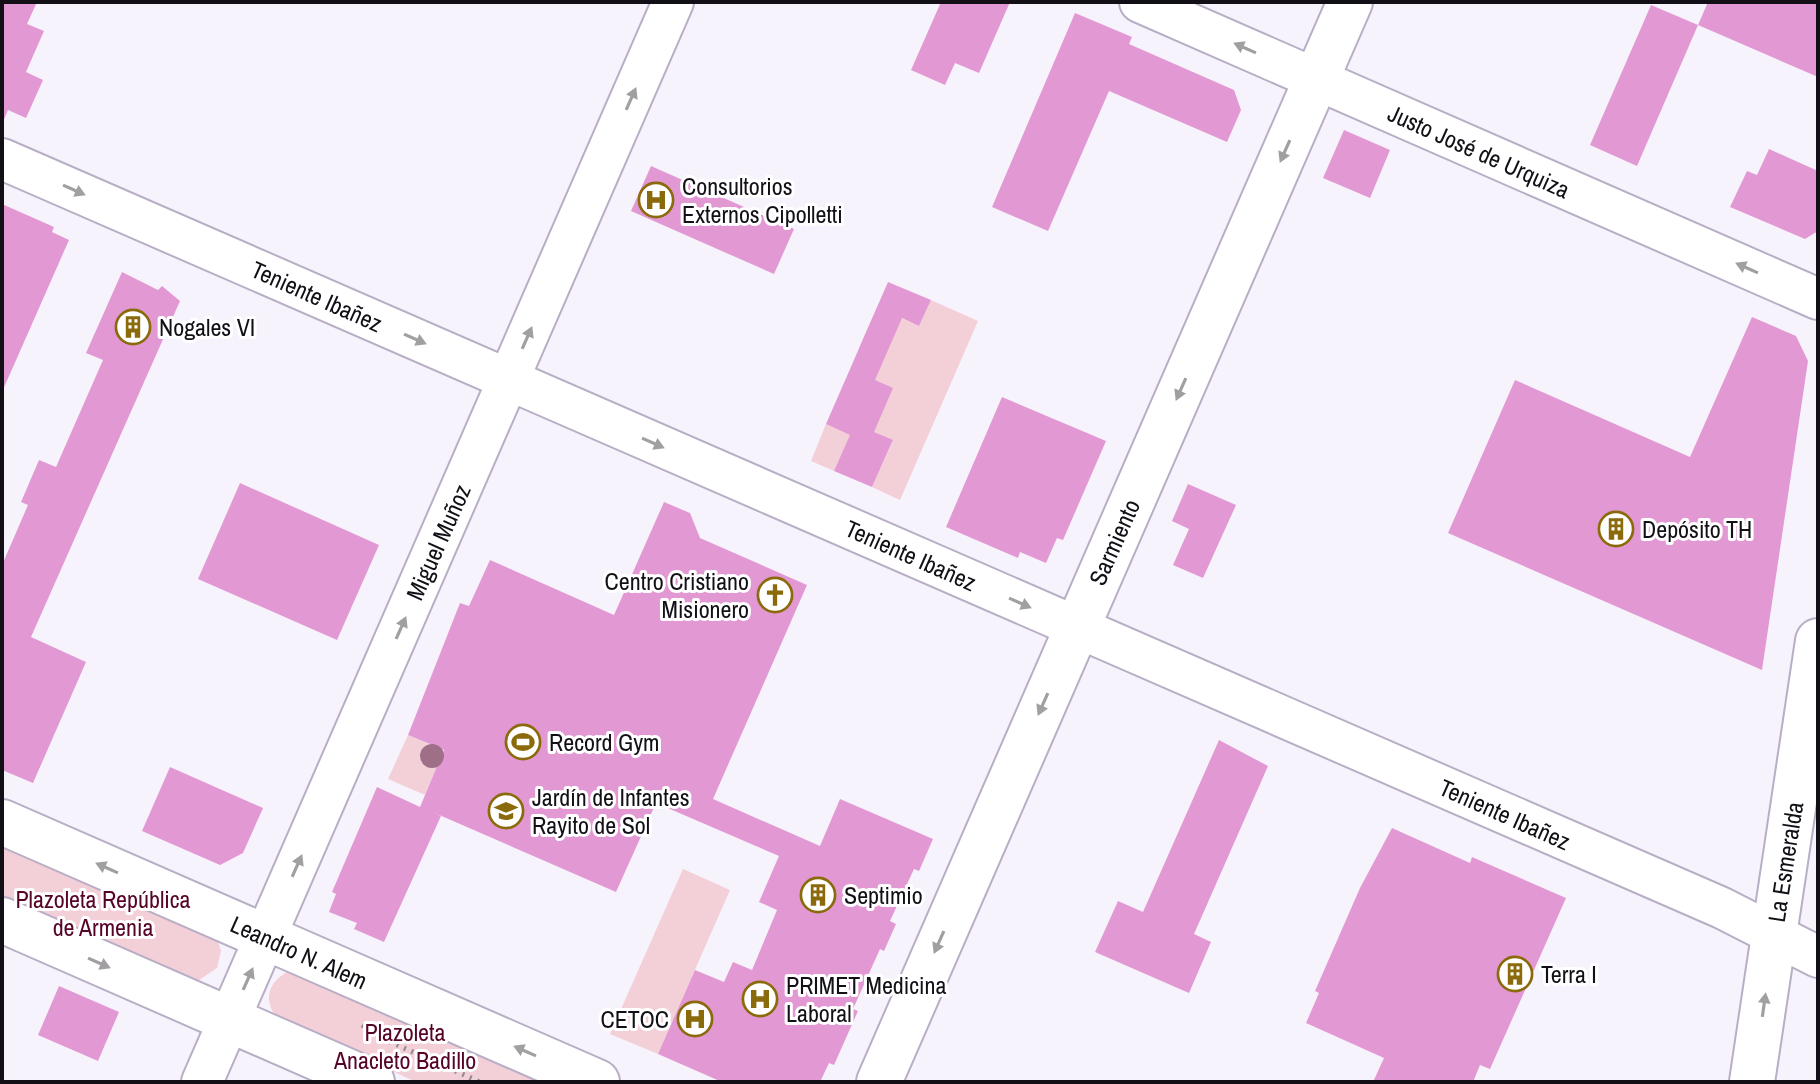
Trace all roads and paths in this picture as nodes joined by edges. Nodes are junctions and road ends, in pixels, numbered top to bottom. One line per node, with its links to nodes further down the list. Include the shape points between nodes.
1 (673, 2): 7 (street, Miguel Muñoz, one-way to 1)
2 (1140, 2): 4 (street, Justo José de Urquiza, one-way to 2)
3 (1350, 2): 4 (main road, Sarmiento)
4 (1316, 79): 6 (street, Justo José de Urquiza, one-way to 4); 8 (main road, Sarmiento, one-way to 8)
5 (2, 159): 7 (street, Teniente Ibañez, one-way to 7)
6 (1818, 299)
7 (509, 380): 8 (street, Teniente Ibañez, one-way to 8); 13 (street, Miguel Muñoz, one-way to 7)
8 (1077, 627): 12 (street, Teniente Ibañez); 19 (main road, Sarmiento, one-way to 19)
9 (1818, 641): 12 (main road, La Esmeralda)
10 (2, 822): 13 (main road, Leandro N. Alem, one-way to 10)
11 (2, 920): 15 (main road, one-way to 15)
12 (1774, 934): 14 (street, Teniente Ibañez); 20 (main road, La Esmeralda, one-way to 12)
13 (266, 937): 15 (street, Miguel Muñoz, one-way to 13); 18 (main road, Leandro N. Alem, one-way to 13)
14 (1818, 957)
15 (230, 1020): 16 (street, Miguel Muñoz); 17 (main road)
16 (202, 1082)
17 (372, 1082)
18 (597, 1082)
19 (879, 1082)
20 (1752, 1082)

